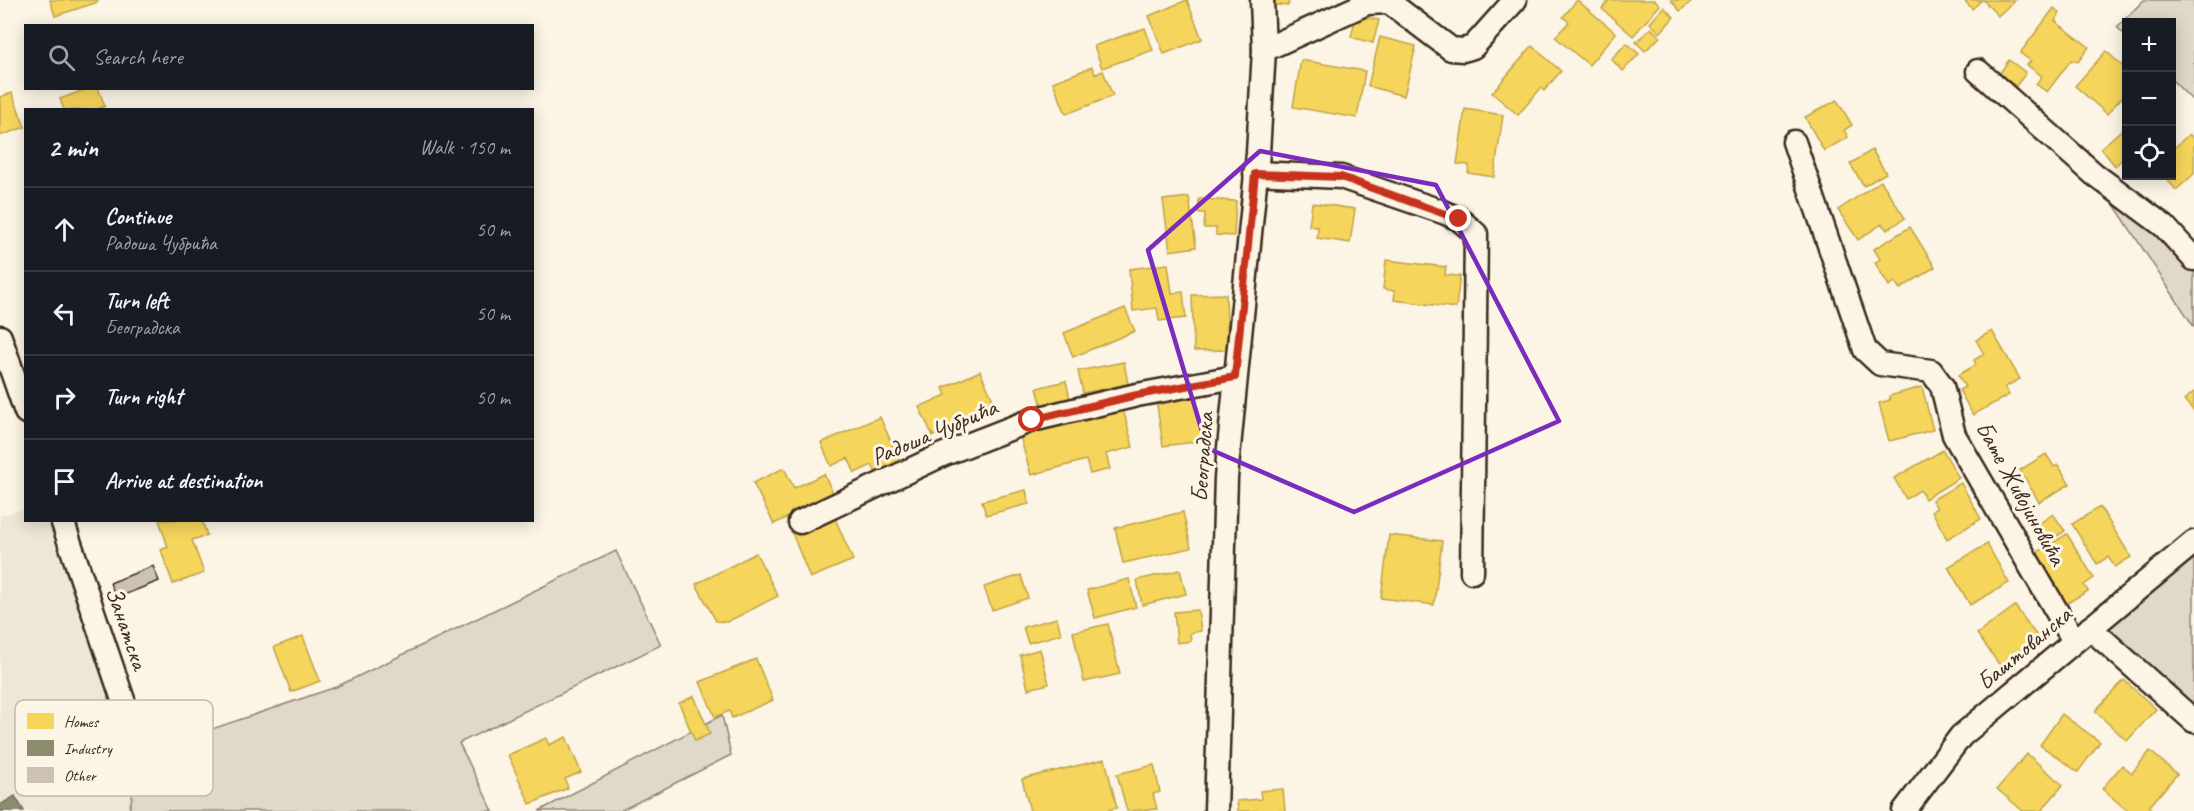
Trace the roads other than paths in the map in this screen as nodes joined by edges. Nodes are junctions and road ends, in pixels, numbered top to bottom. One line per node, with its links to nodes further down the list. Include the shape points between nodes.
1 (1262, 0): 3 (street, Београдска)
2 (1515, 0): 3 (street, via 1473,47 1463,50 1451,49 1389,2 1380,0)
3 (1264, 50): 6 (street, Београдска)
4 (1978, 71): 7 (street, via 2094,174 2164,226)
5 (1794, 142): 15 (street, Бате Живојиновића, via 1865,350 1880,364 1931,371 1942,386 1954,435)
6 (1255, 174): 9 (street, Београдска); 14 (street, via 1341,177 1451,215 1476,234)
7 (2194, 259)
8 (0, 337): 10 (street)
9 (1235, 377): 12 (street, Радоша Чубрића, via 1032,420 942,455); 18 (street, Београдска, via 1226,478)
10 (24, 406)
11 (63, 522): 16 (street, Занатска)
12 (800, 522)
13 (2194, 542): 15 (street, Баштованска)
14 (1472, 572)
15 (2082, 635): 17 (street, Бате Живојиновића); 19 (street, Баштованска, via 1961,736)
16 (123, 700)
17 (2194, 721)
18 (1216, 811)
19 (1904, 811)

